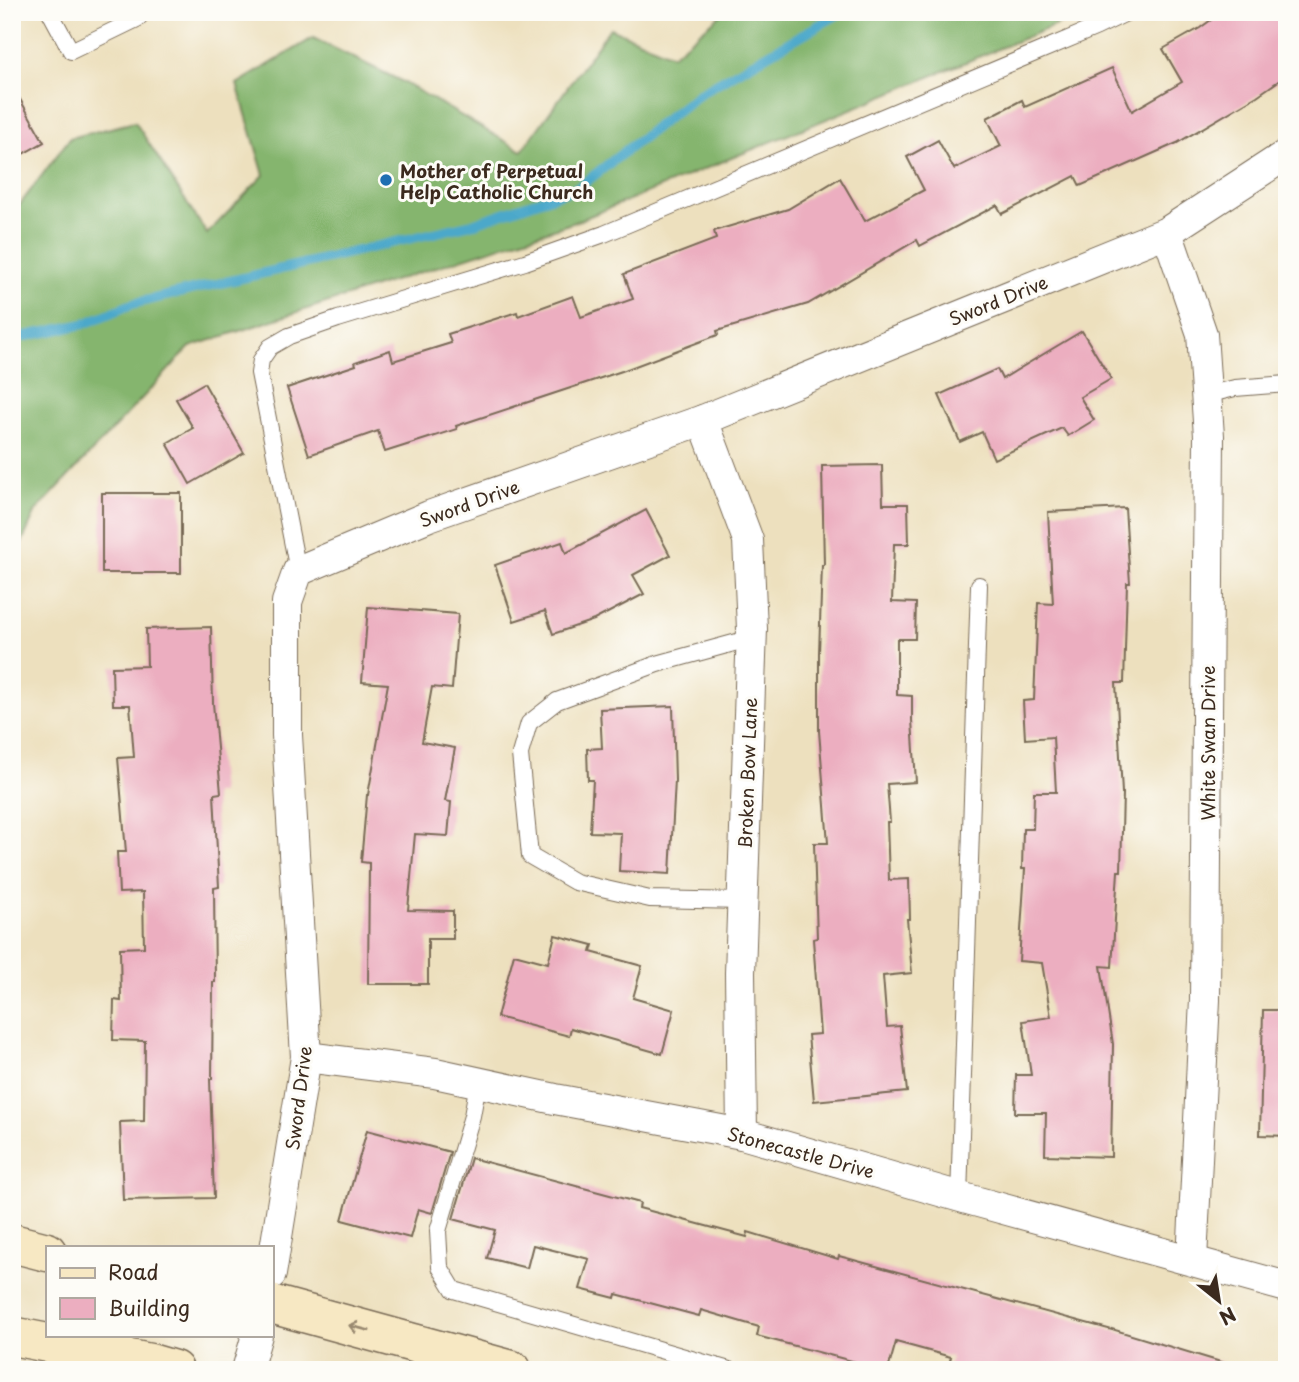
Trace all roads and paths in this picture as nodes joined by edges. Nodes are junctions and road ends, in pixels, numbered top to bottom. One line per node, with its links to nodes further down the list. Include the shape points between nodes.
1 (50, 12): 2 (lane, via 71,51)
2 (144, 12)
3 (1128, 12): 9 (lane, via 604,234 326,323 270,347 258,373)
4 (1287, 154): 5 (street, Sword Drive)
5 (1167, 232): 7 (street, White Swan Drive, via 1202,334); 8 (street, Sword Drive)
6 (1287, 384): 7 (lane)
7 (1206, 395): 19 (street, White Swan Drive, via 1205,1000)
8 (703, 420): 9 (street, Sword Drive, via 429,516); 11 (street, Broken Bow Lane, via 748,540)
9 (298, 571): 13 (street, Sword Drive, via 287,602 288,735)
10 (979, 585): 16 (lane)
11 (752, 638): 12 (street, Broken Bow Lane); 12 (lane, via 657,664 557,701 529,723 520,754 530,856 575,881 650,900)
12 (743, 901): 15 (street, Broken Bow Lane)
13 (306, 1057): 14 (street, Stonecastle Drive); 20 (street, Sword Drive)
14 (478, 1083): 15 (street, Stonecastle Drive); 28 (lane, via 438,1231 440,1267 454,1290)
15 (742, 1134): 16 (street, Stonecastle Drive)
16 (959, 1197): 19 (street, Stonecastle Drive)
17 (12, 1243): 18 (main road)
18 (46, 1252)
19 (1192, 1260): 21 (street, Stonecastle Drive)
20 (273, 1262)
21 (1287, 1287)
22 (273, 1305): 27 (main road, one-way to 22)
23 (12, 1336): 25 (main road)
24 (257, 1336): 26 (street)
25 (174, 1370)
26 (247, 1370)
27 (512, 1370)
28 (729, 1370)

